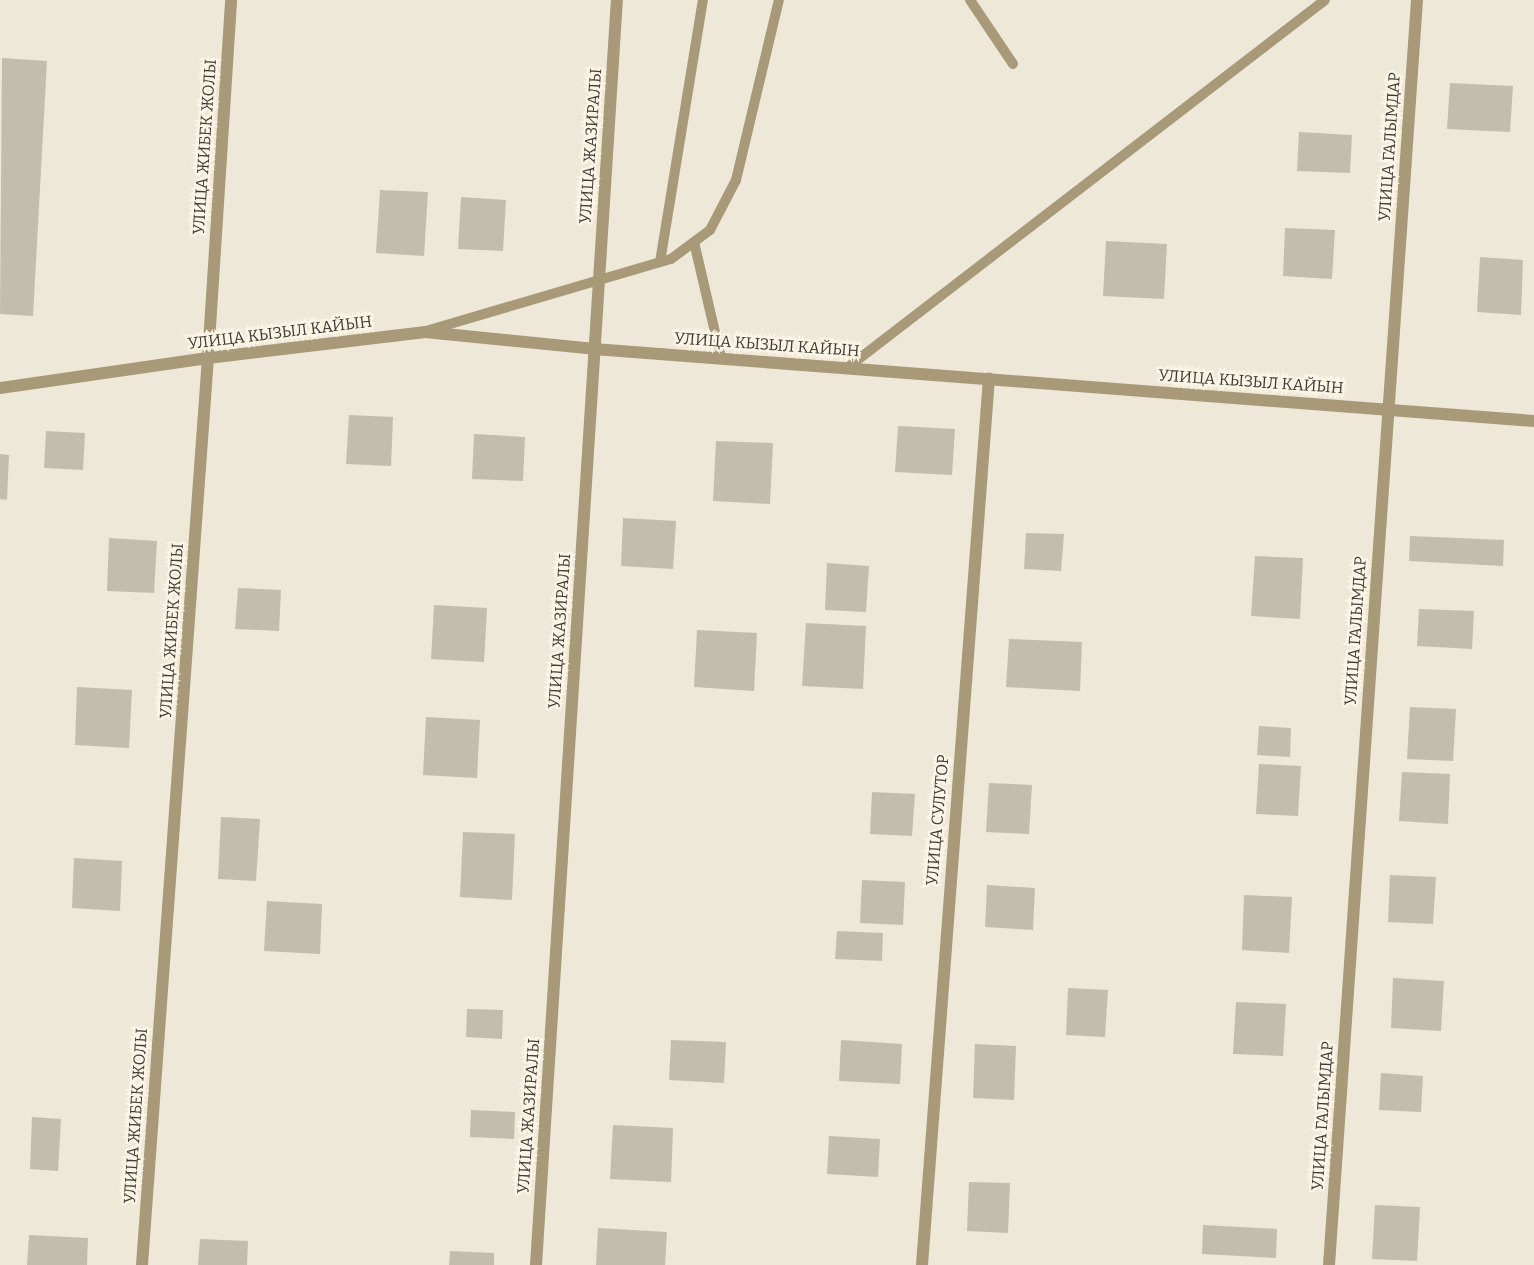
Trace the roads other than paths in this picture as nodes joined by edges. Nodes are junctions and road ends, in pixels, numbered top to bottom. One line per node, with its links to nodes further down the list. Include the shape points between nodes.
1 (231, 0): 14 (street, УЛИЦА ЖИБЕК ЖОЛЫ)
2 (616, 0): 11 (street, УЛИЦА ЖАЗИРАЛЫ)
3 (703, 0): 10 (lane)
4 (779, 0): 9 (lane, via 736,180 711,230)
5 (970, 0): 8 (lane)
6 (1325, 0): 16 (lane)
7 (1417, 0): 19 (street, УЛИЦА ГАЛЫМДАР)
8 (1013, 64)
9 (694, 242): 10 (lane); 15 (lane)
10 (660, 262): 11 (lane)
11 (599, 279): 12 (lane); 13 (street, УЛИЦА ЖАЗИРАЛЫ)
12 (424, 332): 13 (street, УЛИЦА КЫЗЫЛ КАЙЫН); 14 (street, УЛИЦА КЫЗЫЛ КАЙЫН)
13 (594, 349): 15 (street, УЛИЦА КЫЗЫЛ КАЙЫН); 22 (street, УЛИЦА ЖАЗИРАЛЫ)
14 (208, 358): 18 (street, УЛИЦА КЫЗЫЛ КАЙЫН); 21 (street, УЛИЦА ЖИБЕК ЖОЛЫ)
15 (722, 358): 16 (street, УЛИЦА КЫЗЫЛ КАЙЫН)
16 (847, 368): 17 (street, УЛИЦА КЫЗЫЛ КАЙЫН)
17 (989, 379): 19 (street, УЛИЦА КЫЗЫЛ КАЙЫН); 23 (street, УЛИЦА СУЛУТОР)
18 (0, 388)
19 (1388, 410): 20 (street, УЛИЦА КЫЗЫЛ КАЙЫН); 24 (street, УЛИЦА ГАЛЫМДАР)
20 (1534, 421)
21 (142, 1265)
22 (536, 1265)
23 (922, 1265)
24 (1329, 1265)

